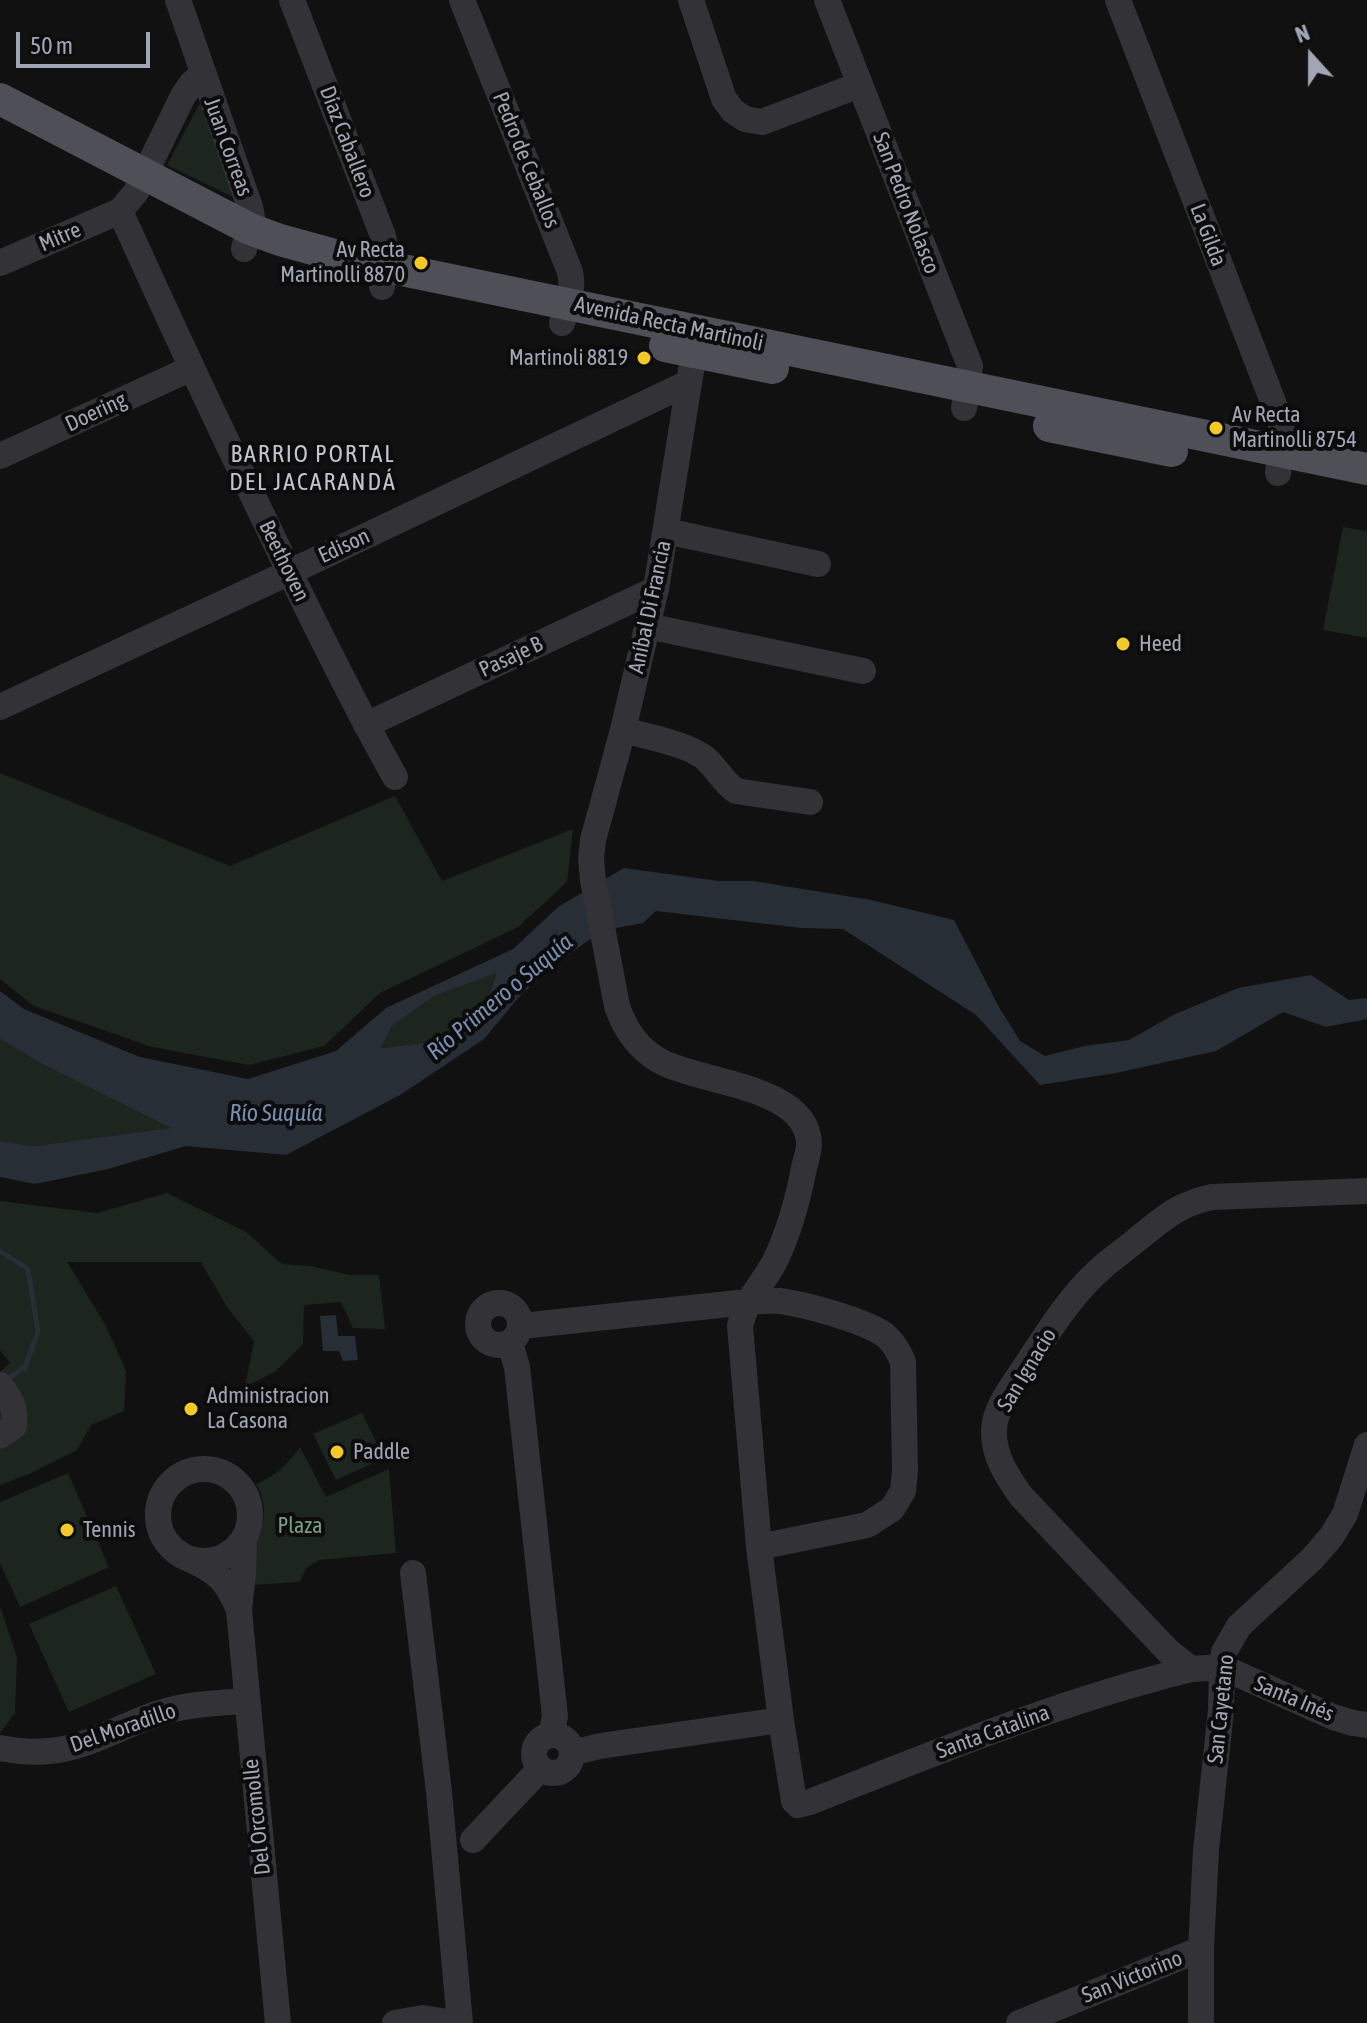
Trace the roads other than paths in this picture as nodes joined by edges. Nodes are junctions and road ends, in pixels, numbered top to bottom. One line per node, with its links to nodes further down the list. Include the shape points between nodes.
1 (178, 0): 7 (street, Juan Correas)
2 (292, 0): 14 (street, Díaz Caballero, via 383,236)
3 (462, 0): 15 (street, Pedro de Ceballos, via 570,272)
4 (691, 0): 8 (street, via 724,99 745,119 762,122)
5 (827, 0): 8 (street, San Pedro Nolasco)
6 (1118, 0): 20 (street, La Gilda, via 1280,420)
7 (203, 74): 11 (street, via 183,96); 12 (street, Juan Correas, via 250,207)
8 (859, 85): 18 (street, San Pedro Nolasco, via 970,366)
9 (0, 99): 11 (main road, Avenida Recta Martinoli)
10 (0, 123): 11 (main road, Avenida Recta Martinoli)
11 (134, 193): 12 (main road, Avenida Recta Martinoli); 13 (street, Mitre); 17 (street, Beethoven)
12 (247, 239): 14 (main road, Avenida Recta Martinoli, via 287,265)
13 (0, 263)
14 (384, 277): 15 (main road, Avenida Recta Martinoli)
15 (565, 313): 16 (main road, Avenida Recta Martinoli)
16 (693, 355): 18 (main road, Avenida Recta Martinoli); 23 (street, Aníbal Di Francia); 25 (street, Edison)
17 (192, 368): 19 (street, Doering); 25 (street, Beethoven)
18 (966, 398): 20 (main road, Avenida Recta Martinoli)
19 (0, 456)
20 (1280, 462): 21 (main road, Avenida Recta Martinoli); 22 (main road, Avenida Recta Martinoli)
21 (1367, 469)
22 (1367, 491)
23 (666, 531): 24 (street); 26 (street, Aníbal Di Francia)
24 (818, 564)
25 (290, 572): 29 (street, Edison); 30 (street, Beethoven)
26 (656, 589): 27 (street, Aníbal Di Francia); 30 (street, Pasaje B)
27 (647, 626): 28 (street); 31 (street, Aníbal Di Francia)
28 (863, 671)
29 (0, 707)
30 (366, 725): 32 (street, Beethoven)
31 (623, 730): 33 (street, via 695,752 736,791); 35 (street, Aníbal Di Francia, via 591,865 622,1023 660,1062 783,1103 807,1130 799,1196 774,1264)
32 (395, 777)
33 (810, 802)
34 (1367, 1191): 45 (street, San Ignacio, via 1212,1197 1177,1208 1095,1273 1002,1403 994,1428 1004,1472 1168,1651)
35 (748, 1302): 40 (street, via 740,1326); 40 (street, via 797,1304 877,1330 889,1338 903,1362 905,1470 903,1491 892,1509 867,1525); 49 (street, via 515,1335 555,1716)
36 (4, 1390): 37 (street, via 15,1412 14,1426)
37 (0, 1436)
38 (1367, 1445): 44 (street, San Cayetano, via 1338,1526 1312,1559 1239,1626)
39 (244, 1538): 41 (street, via 220,1558); 41 (street, via 250,1509 237,1483 211,1469 182,1475 162,1497 159,1526 165,1540); 43 (street, Del Orcomolle)
40 (759, 1547): 47 (street)
41 (189, 1559): 43 (street, via 222,1578)
42 (413, 1573): 58 (street)
43 (239, 1610): 46 (street, Del Orcomolle)
44 (1222, 1667): 45 (street); 48 (street, Santa Inés, via 1333,1717); 54 (street, San Cayetano)
45 (1191, 1669): 47 (street, Santa Catalina, via 1014,1723 798,1805)
46 (246, 1701): 50 (street, Del Moradillo, via 183,1707 72,1747); 55 (street, Del Orcomolle)
47 (781, 1720): 51 (street)
48 (1367, 1725)
49 (551, 1735): 51 (street, via 568,1742); 52 (street, via 536,1746 534,1758)
50 (0, 1748)
51 (572, 1753): 52 (street, via 569,1766 559,1773)
52 (540, 1769): 53 (street)
53 (473, 1840)
54 (1201, 1949): 59 (street, San Victorino); 60 (street, San Cayetano)
55 (278, 2023)
56 (395, 2023): 57 (street, via 423,2018)
57 (453, 2023)
58 (460, 2023)
59 (1019, 2023)
60 (1201, 2023)

